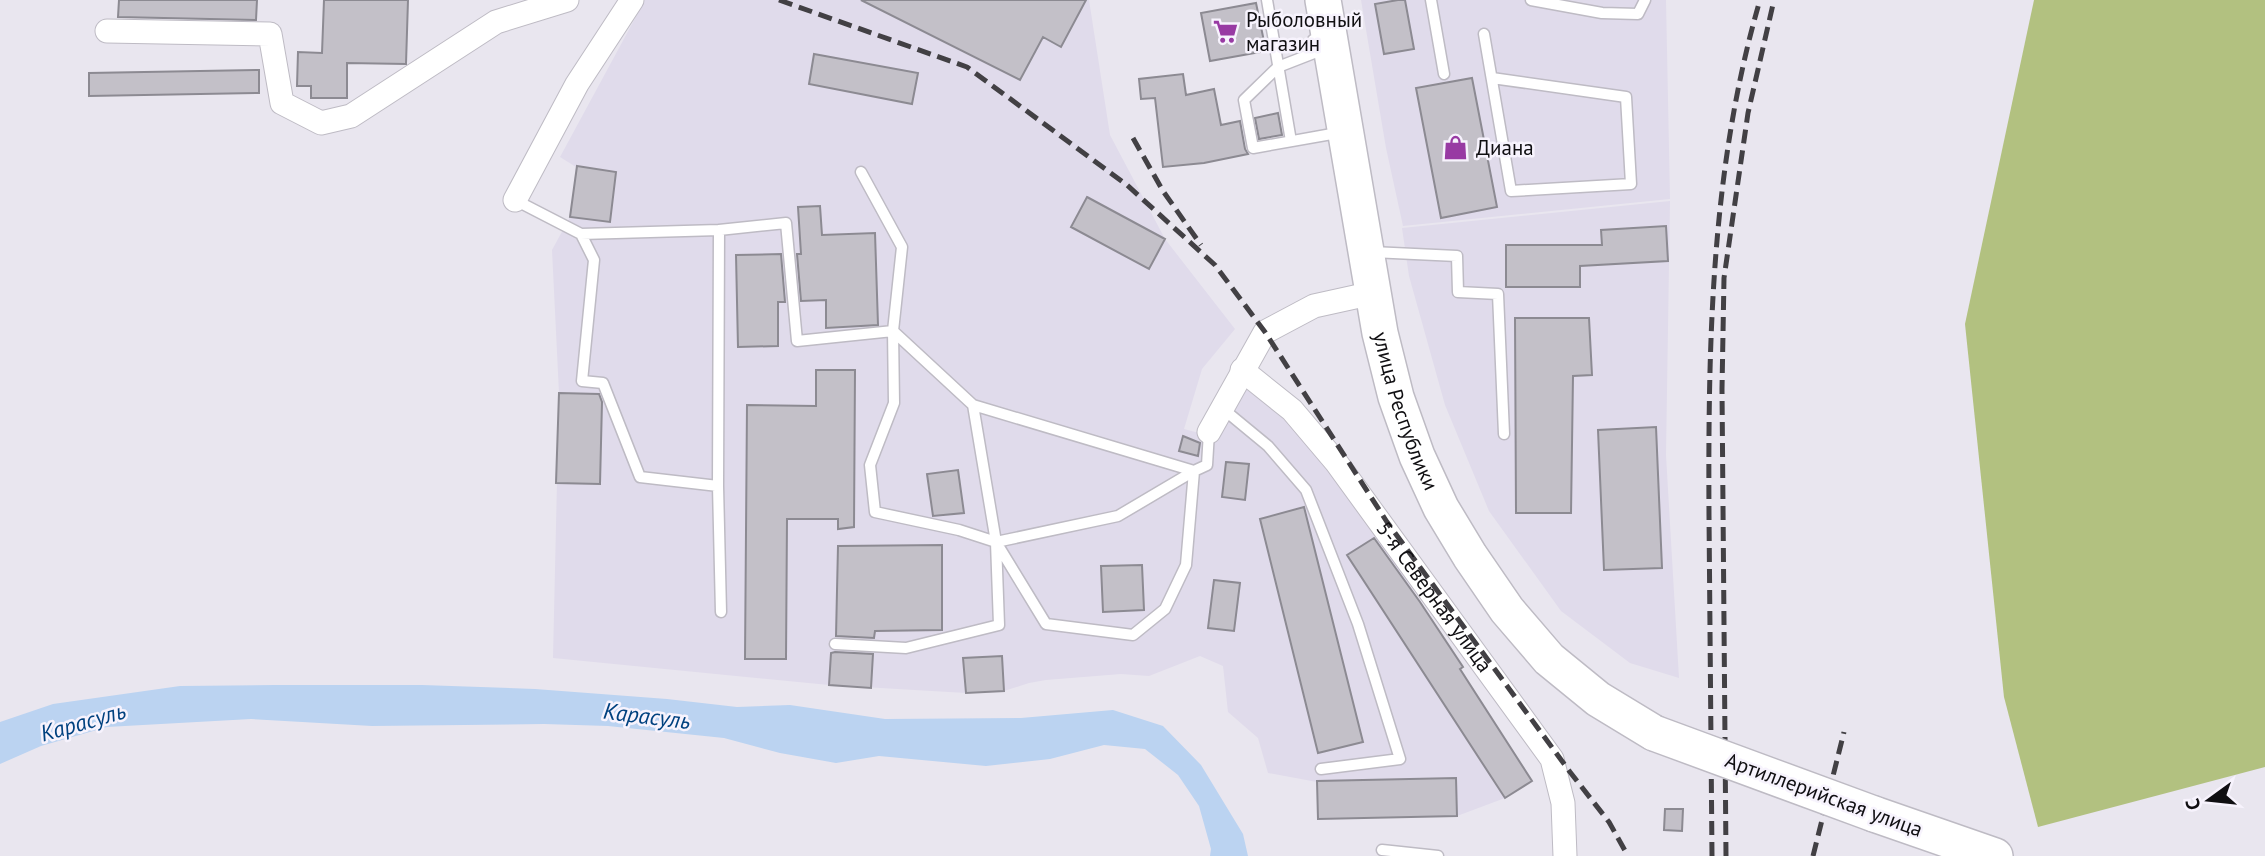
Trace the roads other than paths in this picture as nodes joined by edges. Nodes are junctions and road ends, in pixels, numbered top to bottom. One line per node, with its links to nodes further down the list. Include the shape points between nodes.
1 (567, 0): 8 (street, via 496,22 351,116 321,122 282,103 270,34)
2 (632, 0): 16 (street, via 577,83)
3 (1267, 0): 10 (lane)
4 (1431, 0): 11 (lane)
5 (1531, 0): 6 (lane, via 1602,13 1638,14)
6 (1645, 0)
7 (1325, 12): 10 (lane, via 1313,35 1314,53); 13 (main road, улица Республики)
8 (107, 31)
9 (1484, 34): 12 (lane)
10 (1278, 66): 14 (lane); 14 (lane, via 1244,100 1253,148)
11 (1444, 74)
12 (1492, 78): 12 (lane, via 1511,191 1631,184 1626,97)
13 (1346, 131): 14 (lane); 19 (main road, улица Республики)
14 (1291, 141)
15 (861, 172): 21 (lane, via 902,247)
16 (515, 200): 18 (lane)
17 (719, 230): 18 (lane); 21 (lane, via 786,223 797,341); 28 (lane)
18 (581, 234): 28 (lane, via 594,260 582,381 603,383 640,477)
19 (1366, 251): 20 (main road, улица Республики); 26 (lane, via 1457,256 1458,292 1498,294)
20 (1373, 293): 22 (street, via 1314,306 1265,332); 32 (main road, улица Республики, via 1396,397 1417,456 1470,556 1507,610 1549,659 1598,699)
21 (894, 331): 23 (lane); 29 (lane, via 894,402 870,465 875,512)
22 (1242, 370): 24 (street); 35 (street, 5-я Северная улица, via 1292,411 1336,462 1552,759 1563,803)
23 (973, 405): 27 (lane); 29 (lane)
24 (1222, 408): 25 (street); 33 (lane, via 1268,446 1306,490 1358,624 1400,759)
25 (1209, 432): 27 (lane, via 1207,465)
26 (1504, 434)
27 (1194, 471): 29 (lane, via 1118,516); 29 (lane, via 1186,565 1165,609 1133,635 1046,624)
28 (719, 486): 30 (lane)
29 (996, 542): 31 (lane, via 999,625 906,648)
30 (720, 612)
31 (835, 644)
32 (1654, 733): 37 (main road, Артиллерийская улица, bridge)
33 (1321, 769)
34 (1382, 850): 36 (lane)
35 (1564, 855)
36 (1438, 856)
37 (1995, 856)

